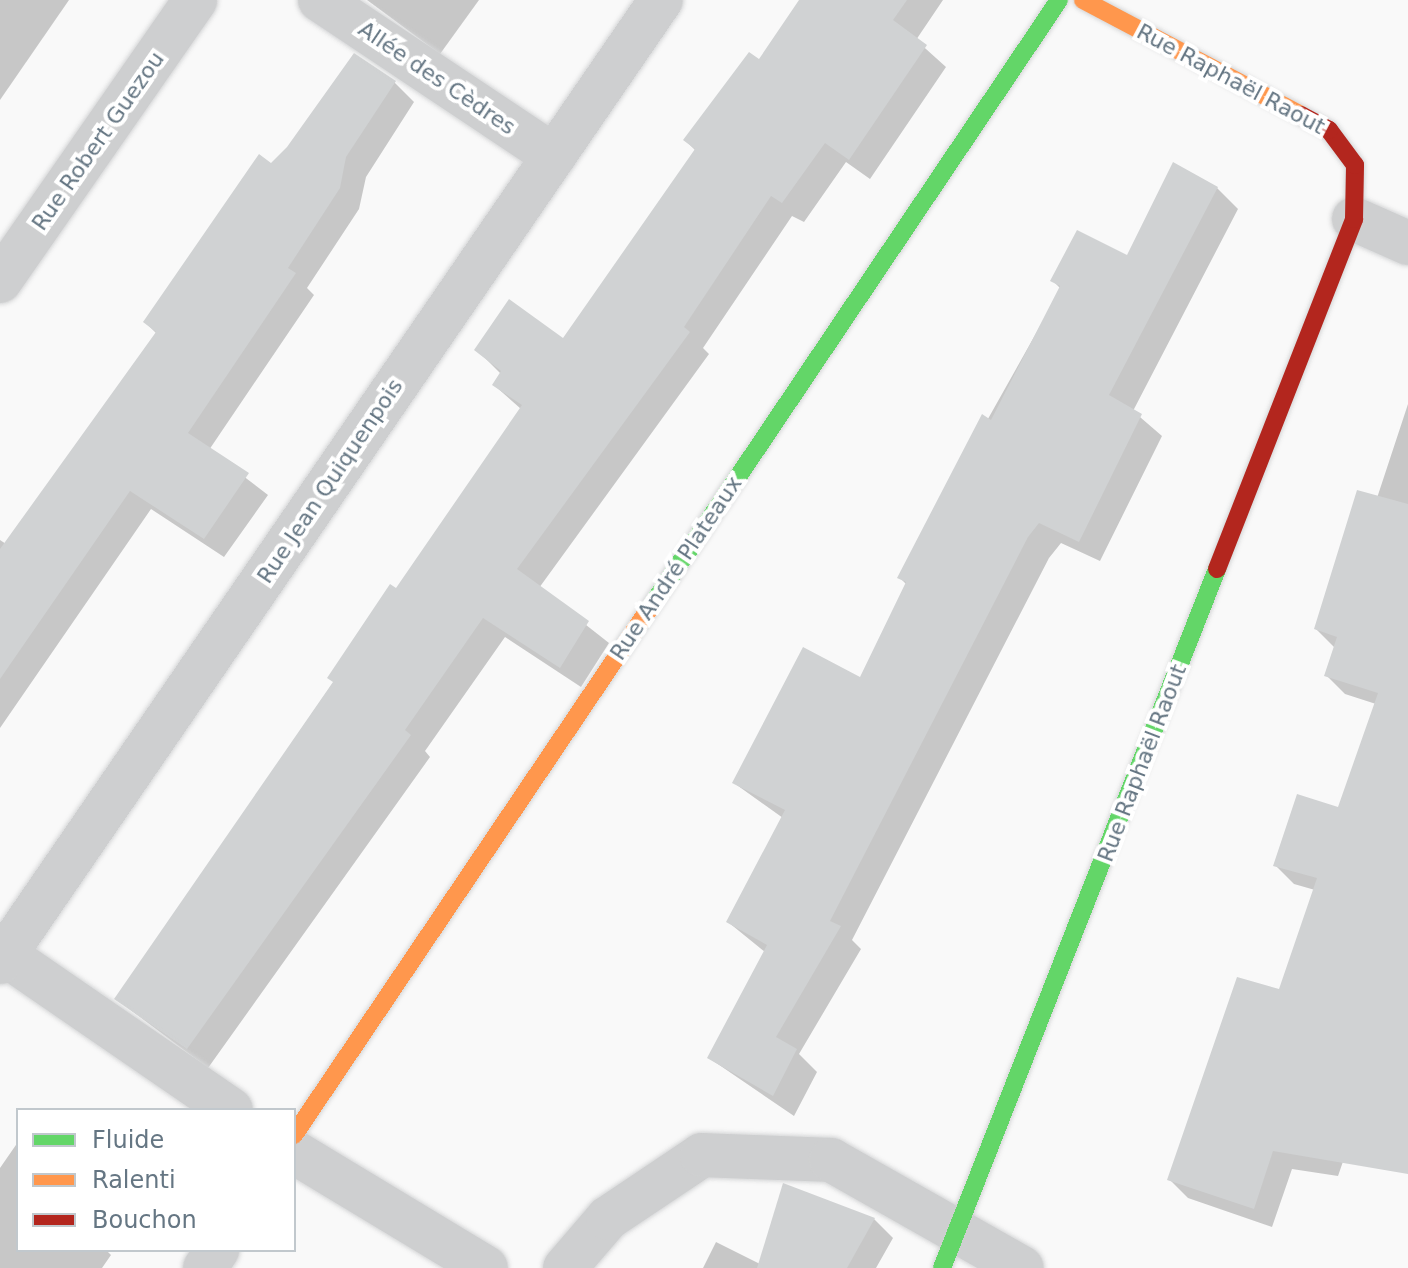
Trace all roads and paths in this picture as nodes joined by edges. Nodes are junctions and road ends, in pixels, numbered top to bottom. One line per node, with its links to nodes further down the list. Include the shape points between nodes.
1 (195, 0): 9 (street, Rue Robert Guezou)
2 (320, 0): 6 (street, Allée des Cèdres)
3 (661, 0): 6 (street, Rue Jean Quiquenpois)
4 (1059, 0): 12 (street, Rue André Plateaux)
5 (1083, 0): 7 (street, Rue Raphaël Raout, via 1329,130 1355,165)
6 (554, 156): 10 (street, Rue Jean Quiquenpois)
7 (1354, 219): 8 (street); 14 (street, Rue Raphaël Raout)
8 (1408, 243)
9 (0, 281)
10 (2, 956): 11 (street)
11 (228, 1108)
12 (296, 1132)
13 (296, 1153): 15 (street)
14 (950, 1250): 16 (street, via 831,1160 702,1155 608,1218); 17 (street)
15 (486, 1268)
16 (565, 1268)
17 (1022, 1268)

